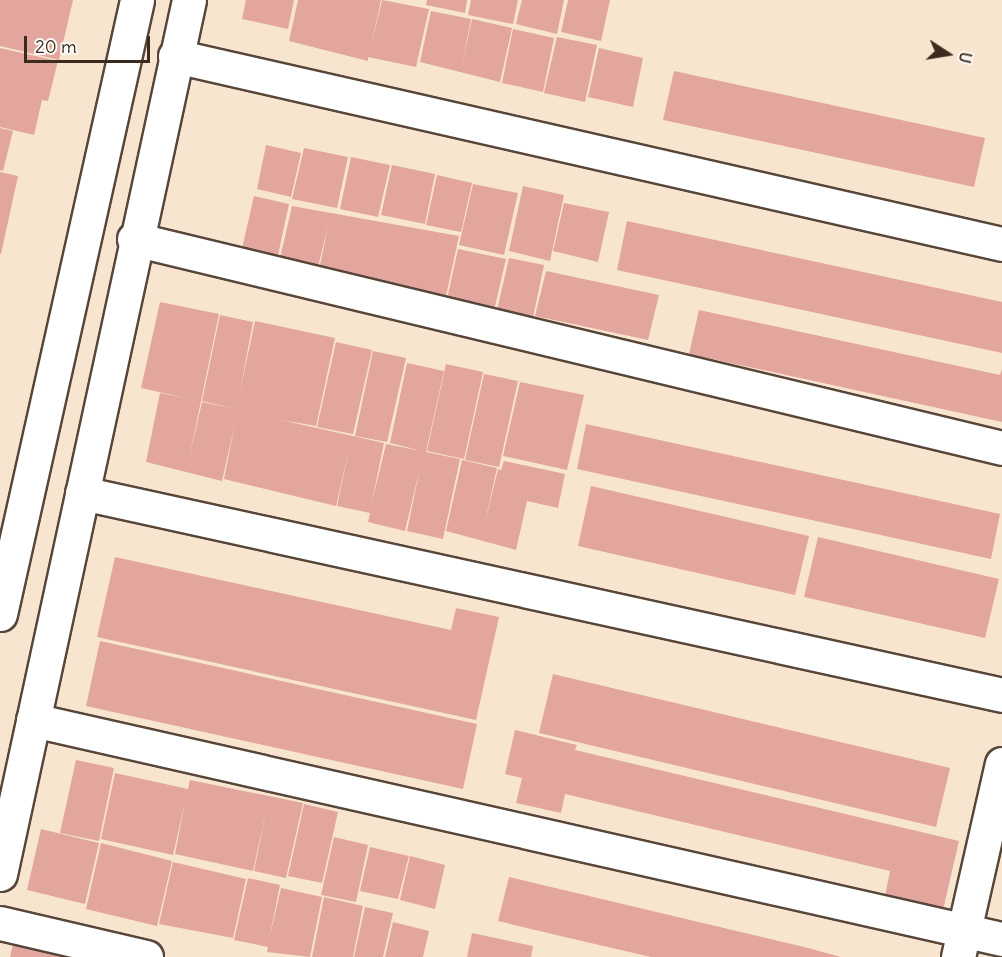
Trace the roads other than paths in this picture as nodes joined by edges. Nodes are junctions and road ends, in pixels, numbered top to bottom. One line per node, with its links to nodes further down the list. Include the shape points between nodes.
1 (137, 0): 8 (street)
2 (189, 0): 3 (street)
3 (175, 56): 4 (street); 5 (street)
4 (134, 239): 6 (street); 7 (street)
5 (1002, 244)
6 (1002, 448)
7 (82, 493): 9 (street); 10 (street)
8 (0, 614)
9 (1002, 695)
10 (33, 720): 12 (street); 15 (street)
11 (1002, 764): 15 (street)
12 (0, 874)
13 (0, 923): 16 (street)
14 (1002, 939): 15 (street)
15 (962, 944)
16 (146, 957)

